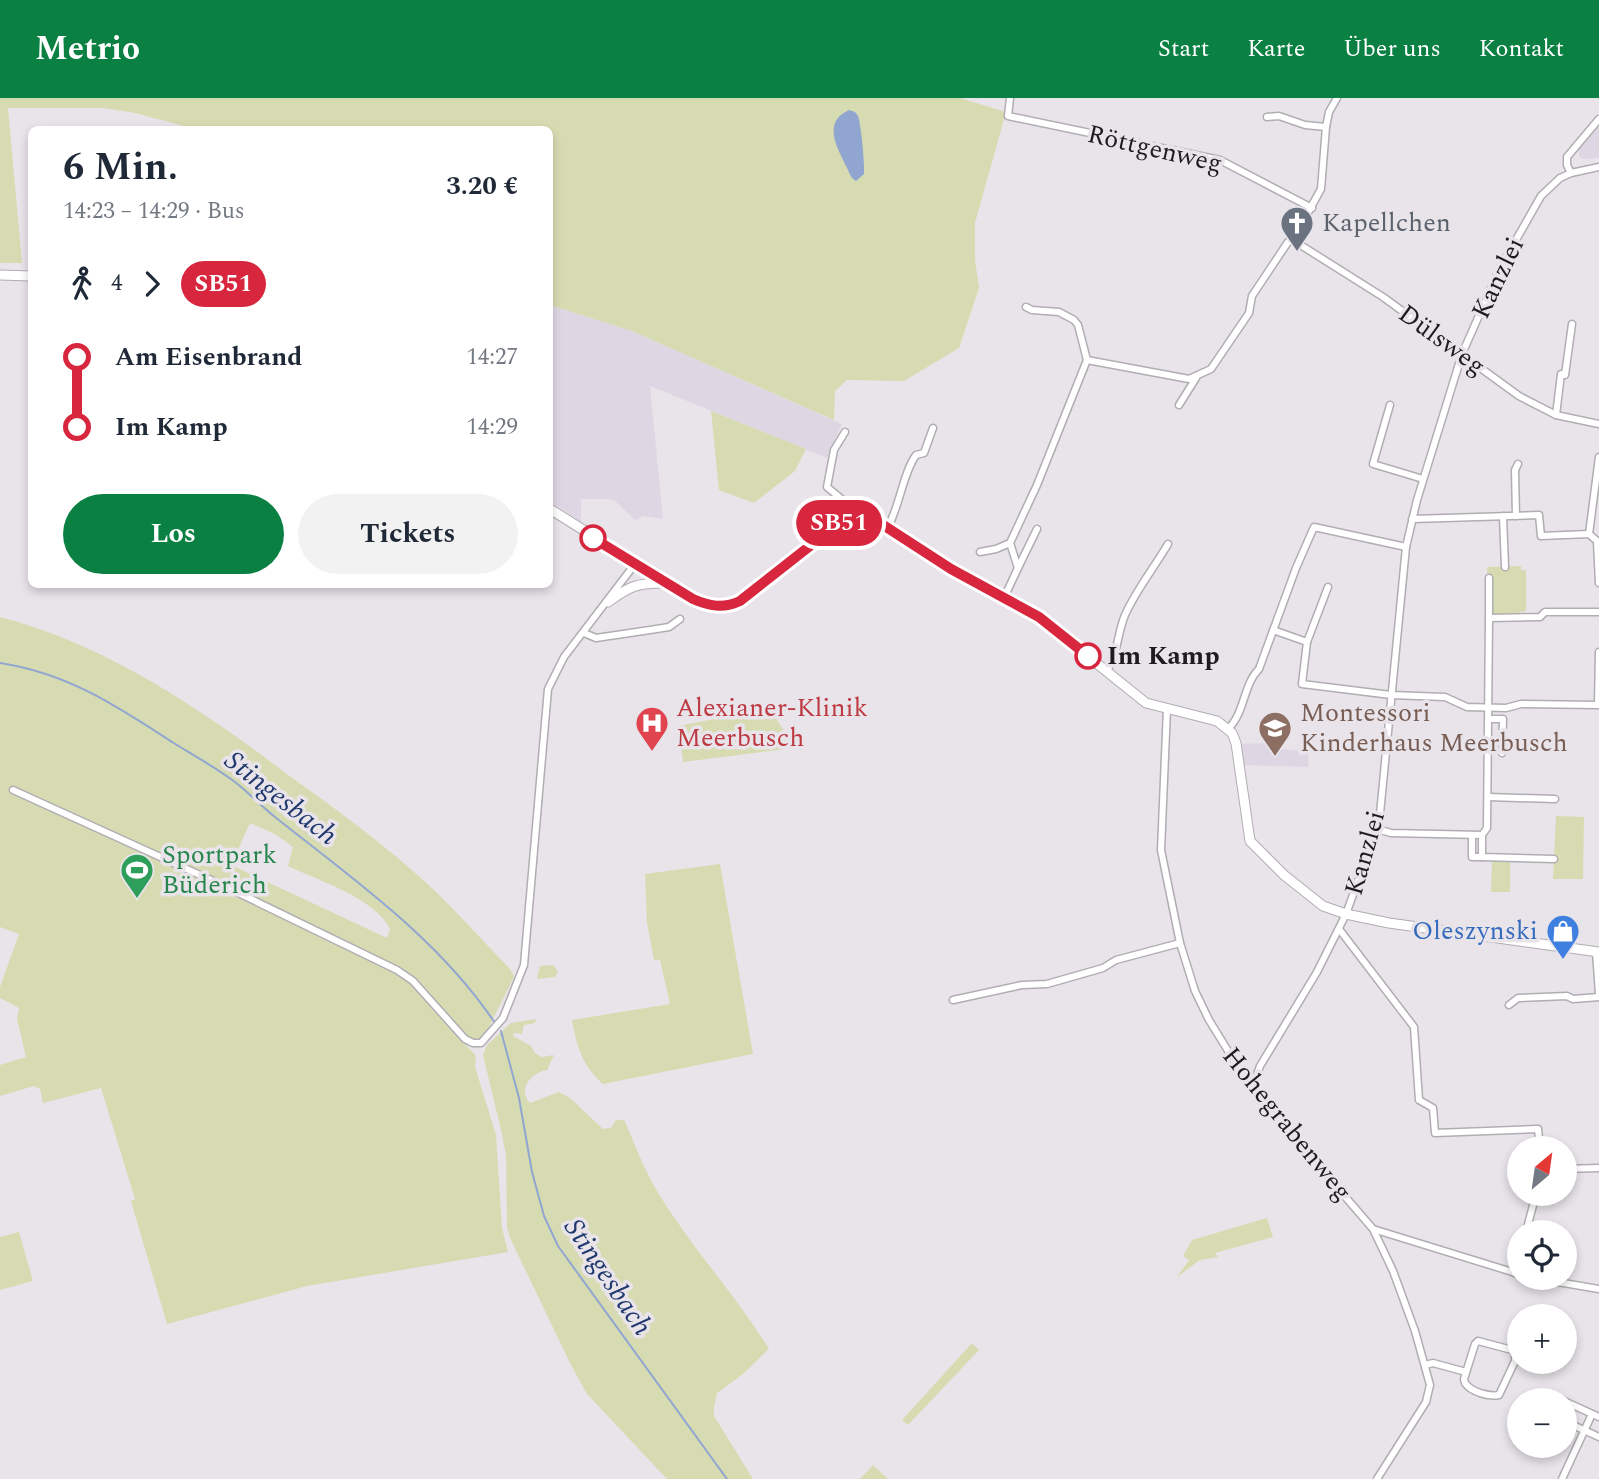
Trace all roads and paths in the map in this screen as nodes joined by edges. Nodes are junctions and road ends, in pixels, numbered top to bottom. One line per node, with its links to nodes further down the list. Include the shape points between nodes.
1 (1010, 98): 8 (street, Röttgenweg, via 1008,116 1220,160)
2 (1337, 98): 5 (street)
3 (1267, 117): 5 (street)
4 (1599, 119): 7 (street, via 1567,157)
5 (1326, 127): 8 (street, via 1321,189)
6 (1599, 167): 7 (street, Kanzlei)
7 (1571, 173): 14 (street, Kanzlei, via 1541,196 1500,268)
8 (1312, 208): 9 (street)
9 (1291, 239): 14 (street, Dülsweg); 16 (street, via 1252,296 1249,313 1215,365)
10 (0, 275): 11 (main road)
11 (28, 276)
12 (1026, 307): 15 (street, via 1064,313 1074,320)
13 (1572, 324): 19 (street)
14 (1462, 354): 19 (street, Dülsweg, via 1519,396); 25 (street, Kanzlei)
15 (1087, 360): 16 (street); 34 (street)
16 (1196, 378): 17 (street)
17 (1179, 405)
18 (1390, 405): 25 (street, via 1373,464)
19 (1556, 415): 20 (street, Dülsweg)
20 (1599, 424)
21 (933, 428): 31 (street, via 924,453 910,463)
22 (845, 432): 29 (street, via 832,456 827,487)
23 (1599, 457): 33 (street)
24 (1518, 464): 28 (street)
25 (1423, 479): 30 (street, Kanzlei)
26 (553, 511): 38 (main road)
27 (1503, 516): 28 (street); 30 (street); 39 (street)
28 (1516, 516): 33 (street, via 1539,515 1541,536)
29 (863, 517): 31 (main road); 42 (main road, via 839,523 734,604 703,604)
30 (1412, 519): 36 (street, Kanzlei)
31 (887, 527): 45 (main road)
32 (1037, 529): 40 (street)
33 (1589, 534): 43 (street, via 1597,541)
34 (1010, 543): 37 (street); 40 (street)
35 (1168, 544): 54 (street, via 1131,603)
36 (1406, 547): 50 (street, via 1314,527); 55 (street, Kanzlei)
37 (981, 552)
38 (635, 564): 42 (main road); 46 (street)
39 (1505, 566)
40 (1018, 568): 45 (street)
41 (1489, 578): 48 (street)
42 (665, 583): 46 (main road, via 632,585)
43 (1599, 583)
44 (1328, 587): 52 (street)
45 (1004, 598): 54 (main road, via 1045,621)
46 (608, 601): 51 (street)
47 (1599, 612): 48 (street)
48 (1489, 618): 56 (street)
49 (680, 619): 51 (street, via 669,627 596,638)
50 (1273, 630): 52 (street); 59 (street, via 1238,716)
51 (584, 633): 61 (street, via 557,668 546,696 522,972 503,1018 484,1041 465,1039 413,981 397,970)
52 (1307, 642): 55 (street, via 1302,684)
53 (1599, 652): 56 (street, via 1598,705)
54 (1106, 672): 57 (main road, via 1146,703)
55 (1391, 695): 56 (street, via 1445,697 1466,707); 64 (street, Kanzlei)
56 (1490, 708): 58 (street)
57 (1167, 709): 59 (main road, via 1209,717); 71 (street, Hohegrabenweg, via 1161,850)
58 (1490, 719): 60 (street, via 1503,719); 62 (street)
59 (1228, 729): 69 (main road, via 1236,743 1252,845 1309,897)
60 (1502, 753)
61 (13, 790)
62 (1488, 797): 63 (street); 66 (street, via 1487,828)
63 (1555, 799)
64 (1377, 829): 65 (street); 69 (street, Kanzlei)
65 (1472, 835): 66 (street); 67 (street, via 1472,857)
66 (1482, 835): 67 (street)
67 (1482, 857): 68 (street)
68 (1554, 859)
69 (1346, 914): 70 (street, Kanzlei); 72 (main road)
70 (1339, 929): 76 (street, Kanzlei); 77 (street, via 1414,1027 1419,1100 1433,1108 1435,1133 1538,1129)
71 (1180, 943): 74 (street, via 1047,984); 76 (street, Hohegrabenweg, via 1209,1020 1238,1067)
72 (1598, 952): 73 (street)
73 (1599, 996): 75 (street, via 1519,998)
74 (953, 1000)
75 (1508, 1005)
76 (1255, 1080): 80 (street, Hohegrabenweg, via 1267,1106)
77 (1539, 1136)
78 (1599, 1168): 79 (street)
79 (1577, 1169)
80 (1373, 1229): 81 (street); 84 (street, Hohegrabenweg, via 1393,1271)
81 (1507, 1271)
82 (1577, 1285): 83 (street)
83 (1599, 1289)
84 (1425, 1365): 85 (street); 91 (street, Hohegrabenweg, via 1430,1385 1426,1402)
85 (1466, 1372): 85 (street, via 1468,1387 1499,1395 1515,1353 1478,1341)
86 (1577, 1407): 87 (street)
87 (1596, 1416): 89 (street)
88 (1577, 1427): 89 (street)
89 (1584, 1430): 90 (street); 92 (street)
90 (1599, 1437)
91 (1377, 1479)
92 (1562, 1479)

